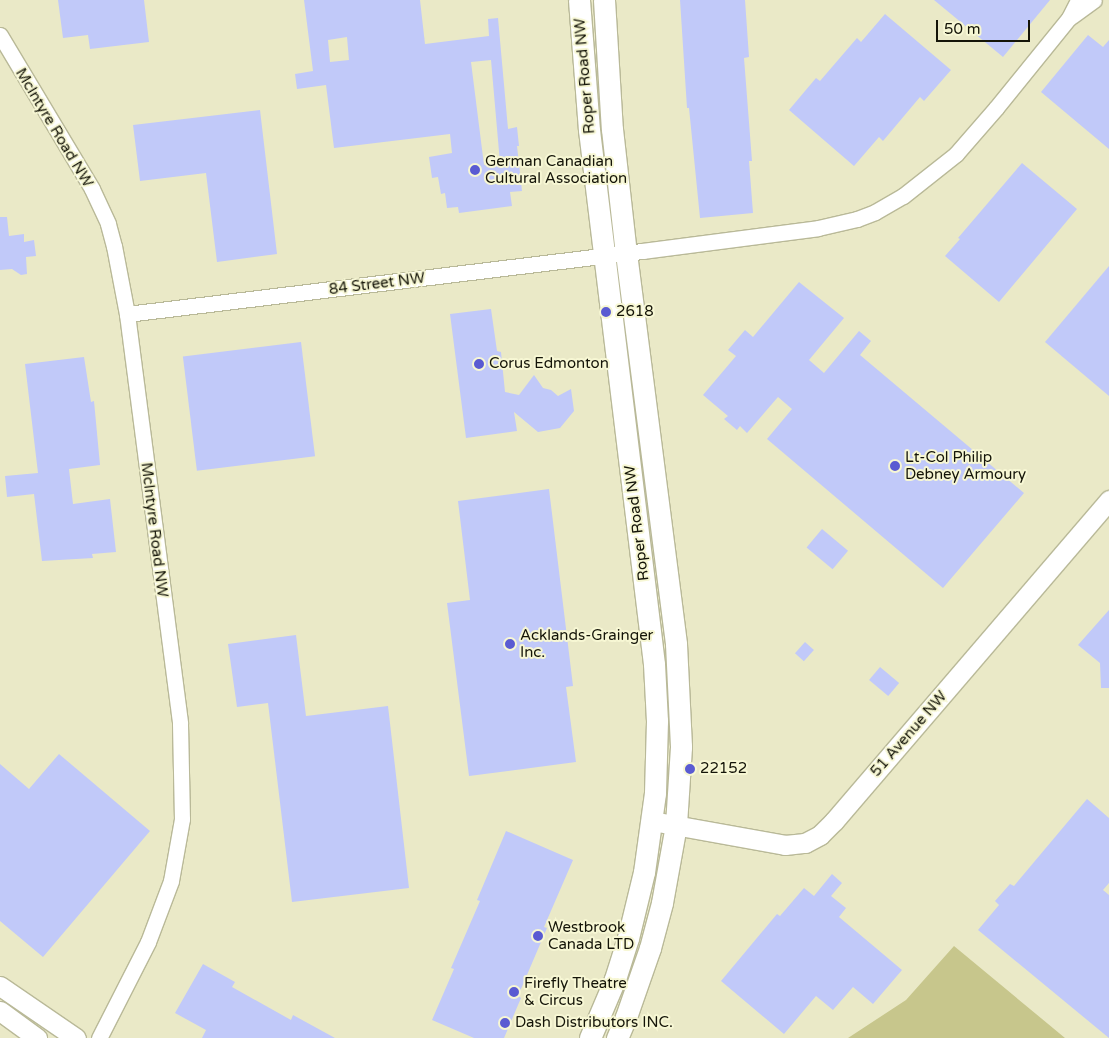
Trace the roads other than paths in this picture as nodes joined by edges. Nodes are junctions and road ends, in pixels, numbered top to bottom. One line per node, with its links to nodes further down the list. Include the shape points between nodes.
1 (579, 0): 8 (main road, Roper Road NW, via 588,121)
2 (604, 0): 7 (main road, Roper Road NW, via 612,129)
3 (1078, 0): 5 (street)
4 (1094, 0): 5 (street)
5 (1069, 18): 7 (street, 84 Street NW, via 956,154 920,184 875,212 857,220 818,228)
6 (0, 36): 9 (street, McIntyre Road NW, via 101,207 114,246)
7 (626, 253): 8 (street, 84 Street NW); 12 (main road, Roper Road NW, via 678,677 681,746)
8 (604, 255): 9 (street, 84 Street NW); 11 (main road, Roper Road NW, via 654,664 658,757)
9 (127, 314): 17 (street, McIntyre Road NW, via 180,724 182,819 172,875 159,916)
10 (1109, 500): 12 (street, 51 Avenue NW, via 820,835 805,842 785,845)
11 (652, 821): 12 (street, 51 Avenue NW); 18 (main road, Roper Road NW, via 628,938)
12 (676, 825): 19 (main road, Roper Road NW, via 650,948)
13 (0, 986): 16 (street)
14 (0, 1011): 15 (street)
15 (38, 1038)
16 (76, 1038)
17 (99, 1038)
18 (590, 1038)
19 (616, 1038)

